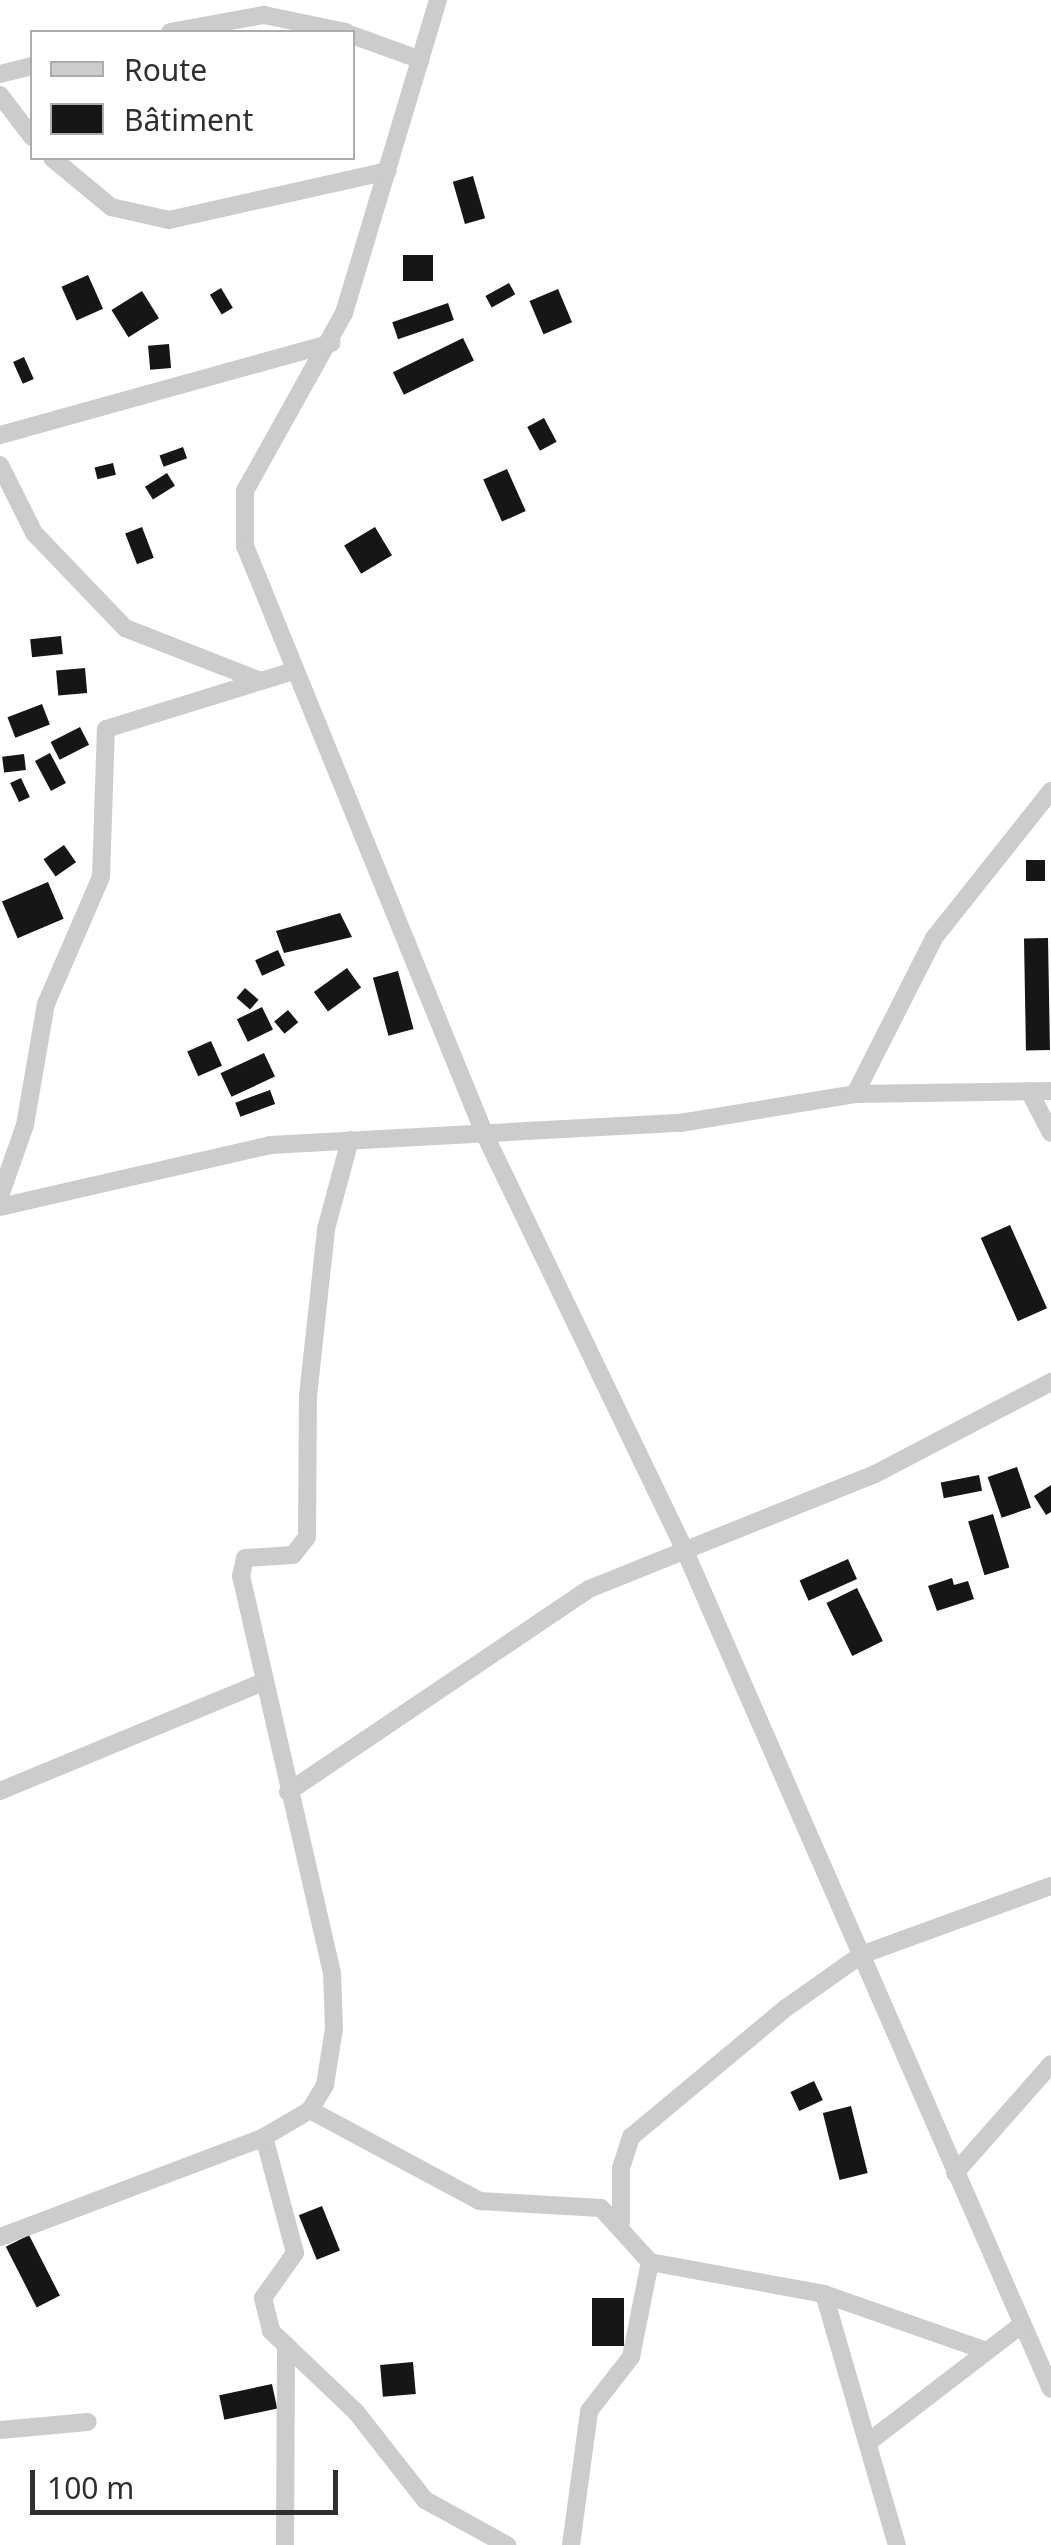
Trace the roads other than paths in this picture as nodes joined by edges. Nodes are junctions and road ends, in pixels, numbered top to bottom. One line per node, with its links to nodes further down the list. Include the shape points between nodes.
1 (438, 1): 5 (street)
2 (181, 30): 3 (street, via 264,15)
3 (331, 30)
4 (355, 36): 5 (street)
5 (421, 60): 11 (street)
6 (30, 66): 7 (street)
7 (0, 74)
8 (0, 95): 9 (street)
9 (30, 133)
10 (54, 160): 11 (street, via 111,207 169,220)
11 (388, 172): 12 (street)
12 (331, 343): 13 (street); 15 (street, via 241,505 244,546)
13 (0, 435)
14 (0, 465): 16 (street, via 34,533 125,628)
15 (292, 671): 16 (street); 22 (street)
16 (262, 681): 24 (street, via 106,729 101,876 46,1004 28,1110)
17 (1051, 791): 20 (street, via 934,938)
18 (1051, 1090): 19 (street)
19 (1029, 1091): 20 (street); 21 (street)
20 (856, 1094): 22 (street, via 680,1123)
21 (1051, 1132)
22 (485, 1135): 23 (street); 27 (street)
23 (350, 1140): 25 (street, via 270,1145); 28 (street, via 326,1230 314,1341 307,1537 293,1554 242,1564)
24 (0, 1196)
25 (0, 1208)
26 (1051, 1382): 27 (street, via 875,1474)
27 (685, 1551): 30 (street, via 546,1614); 32 (street)
28 (263, 1682): 29 (street); 30 (street)
29 (0, 1791)
30 (288, 1792): 34 (street, via 332,1973 332,2060)
31 (1051, 1886): 32 (street)
32 (861, 1956): 36 (street); 37 (street, via 631,2137 621,2168)
33 (1051, 2064): 36 (street)
34 (310, 2110): 35 (street); 37 (street, via 480,2201 586,2204)
35 (264, 2137): 38 (street); 42 (street, via 295,2253 267,2289 262,2310)
36 (955, 2173): 41 (street)
37 (621, 2222): 39 (street)
38 (0, 2237)
39 (650, 2262): 40 (street); 50 (street, via 631,2357 589,2411)
40 (824, 2294): 43 (street); 47 (street)
41 (1021, 2325): 43 (street); 44 (street)
42 (286, 2346): 48 (street); 49 (street, via 356,2412 426,2500)
43 (984, 2350): 47 (street)
44 (1051, 2389)
45 (88, 2422): 46 (street)
46 (0, 2430)
47 (870, 2442): 51 (street)
48 (285, 2545)
49 (507, 2545)
50 (571, 2545)
51 (897, 2545)

